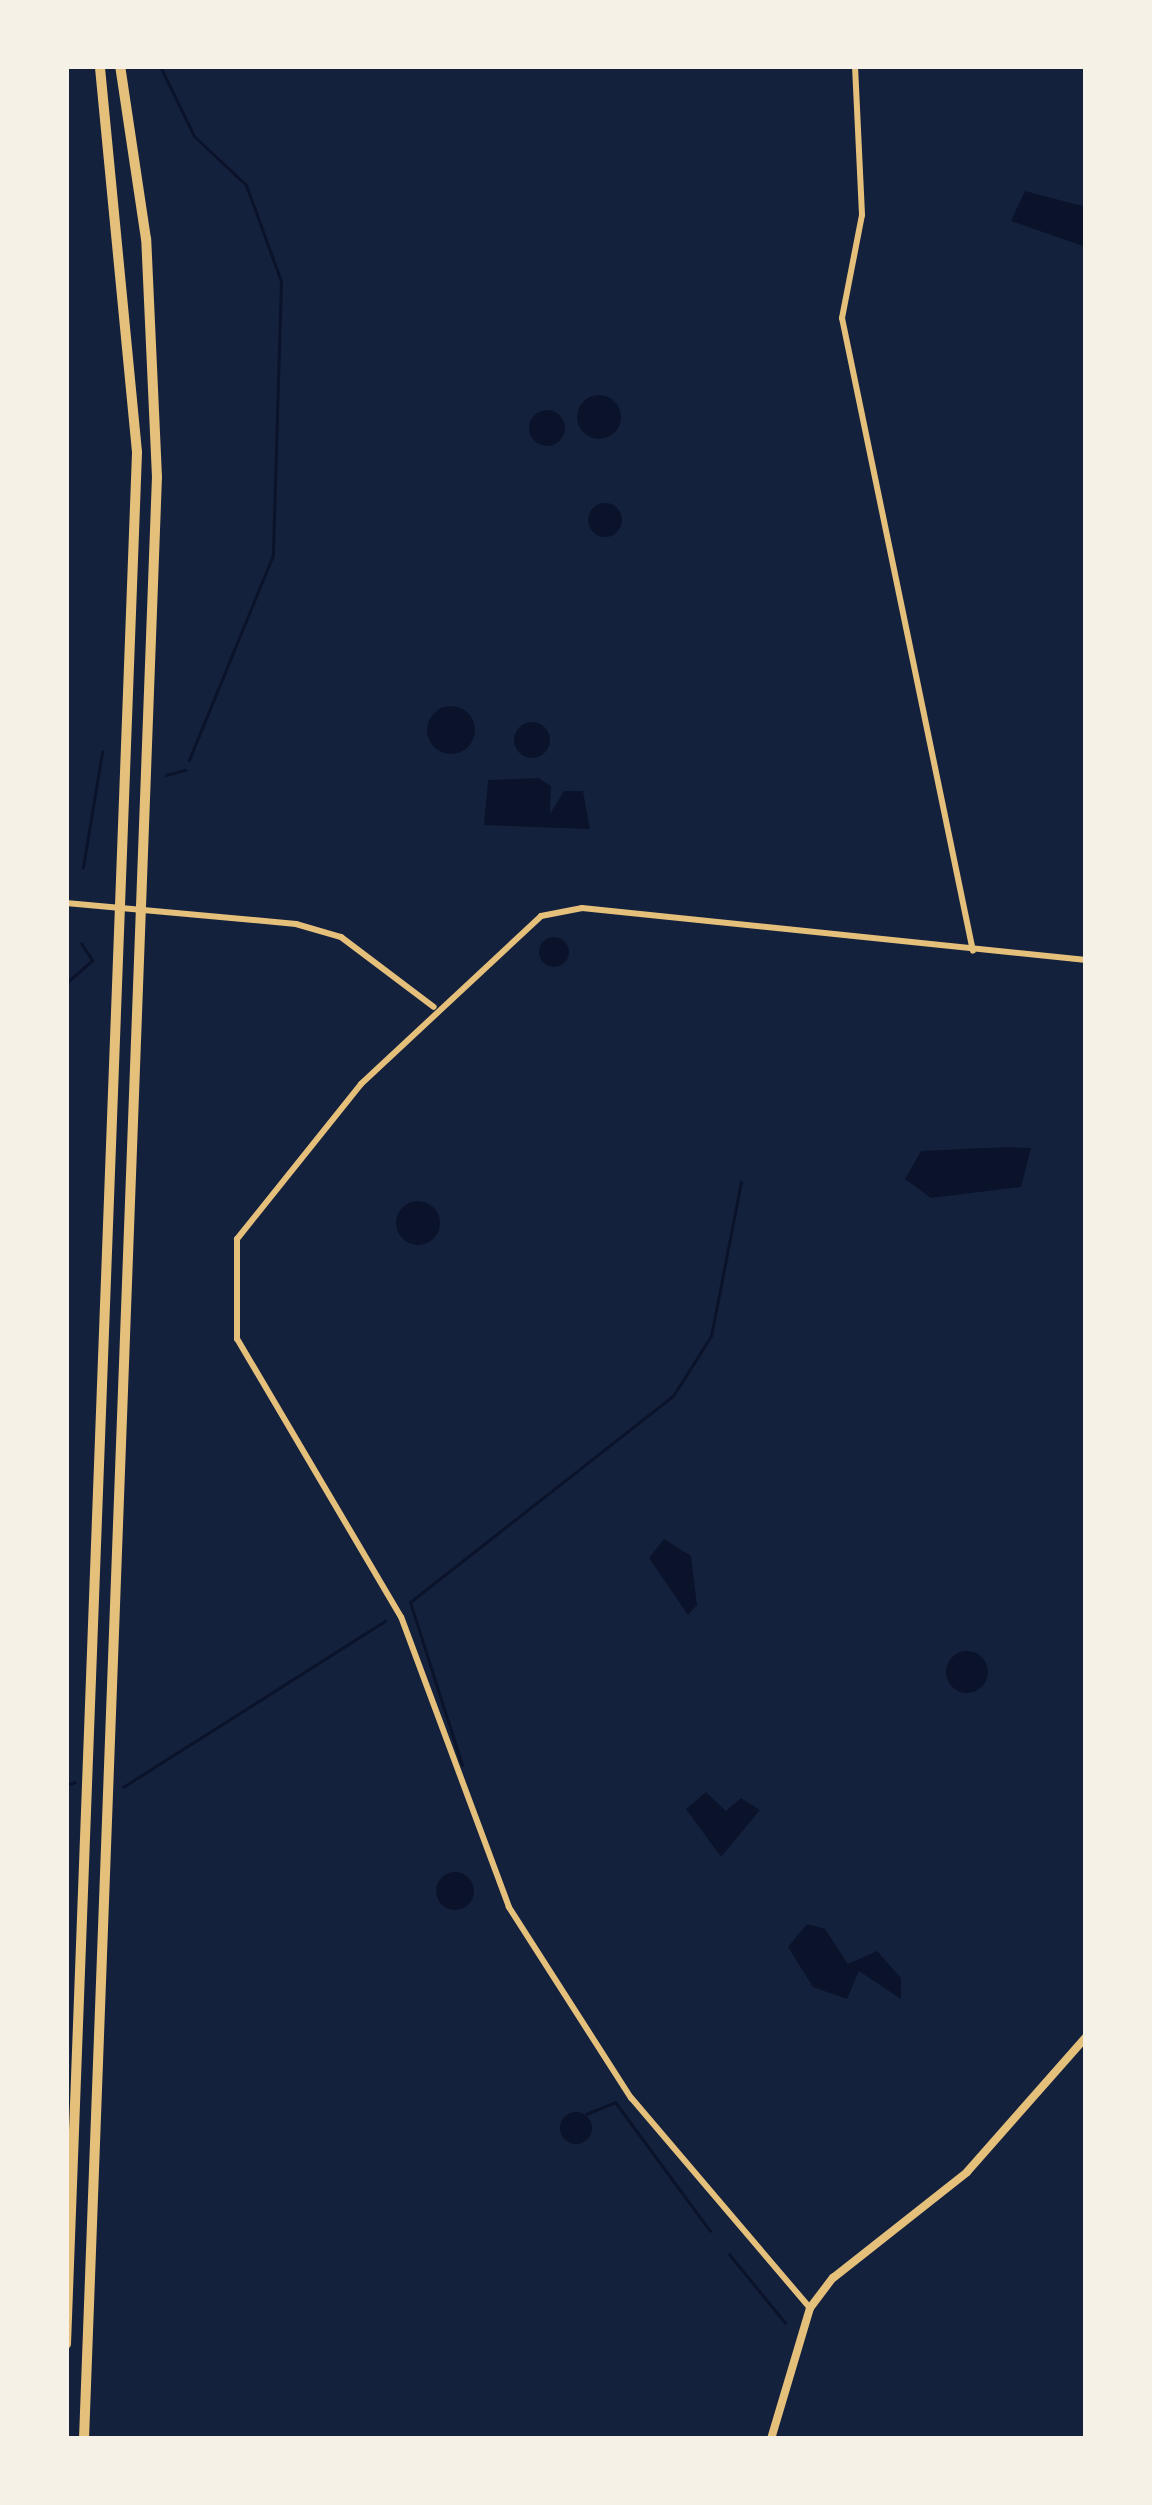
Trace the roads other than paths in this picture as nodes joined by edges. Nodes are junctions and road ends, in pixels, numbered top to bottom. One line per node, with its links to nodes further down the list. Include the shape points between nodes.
1 (100, 66): 10 (highway, via 131,322 136,474)
2 (120, 66): 11 (highway, via 146,239 157,477)
3 (855, 66): 5 (street, via 862,215 842,318)
4 (68, 903): 7 (street, via 190,907 341,937)
5 (973, 952): 6 (street); 7 (street, via 582,908 541,916)
6 (1086, 960)
7 (434, 1007): 9 (street, via 255,1204 237,1239 238,1339 401,1617 509,1907 631,2098)
8 (1086, 2037): 9 (street, via 967,2172)
9 (810, 2308): 12 (street)
10 (66, 2344)
11 (84, 2439)
12 (771, 2439)

